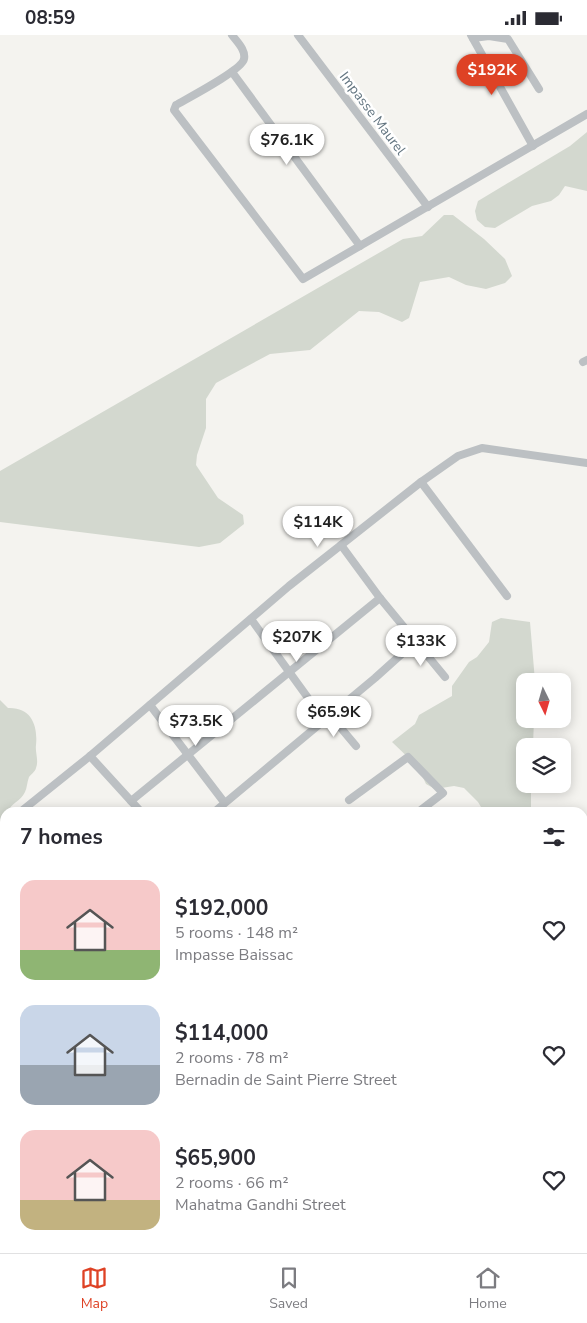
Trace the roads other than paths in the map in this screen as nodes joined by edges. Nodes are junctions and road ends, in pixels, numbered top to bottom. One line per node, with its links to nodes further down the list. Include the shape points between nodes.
1 (232, 35): 4 (street, via 245,57)
2 (298, 35): 8 (street, Impasse Maurel)
3 (472, 37): 5 (street, via 508,39); 7 (street)
4 (232, 72): 9 (street); 9 (street, via 176,105 175,113 303,279)
5 (539, 89)
6 (587, 114): 7 (street)
7 (533, 146): 8 (street)
8 (428, 207): 9 (street)
9 (360, 246)
10 (587, 463): 11 (street, via 482,448 458,456)
11 (421, 482): 12 (street); 13 (street)
12 (341, 545): 14 (street); 15 (street)
13 (506, 596)
14 (380, 598): 16 (street); 17 (street)
15 (251, 619): 17 (street); 19 (street)
16 (415, 642): 18 (street); 20 (street)
17 (289, 671): 20 (street); 22 (street)
18 (445, 677)
19 (150, 705): 22 (street); 23 (street)
20 (327, 718): 21 (street); 26 (street)
21 (356, 746)
22 (187, 754): 25 (street); 26 (street)
23 (90, 756): 25 (street); 27 (street)
24 (349, 800): 30 (street, via 408,757 443,793)
25 (131, 801): 28 (street)
26 (224, 802): 29 (street)
27 (26, 807)
28 (136, 807)
29 (219, 807)
30 (426, 807)

